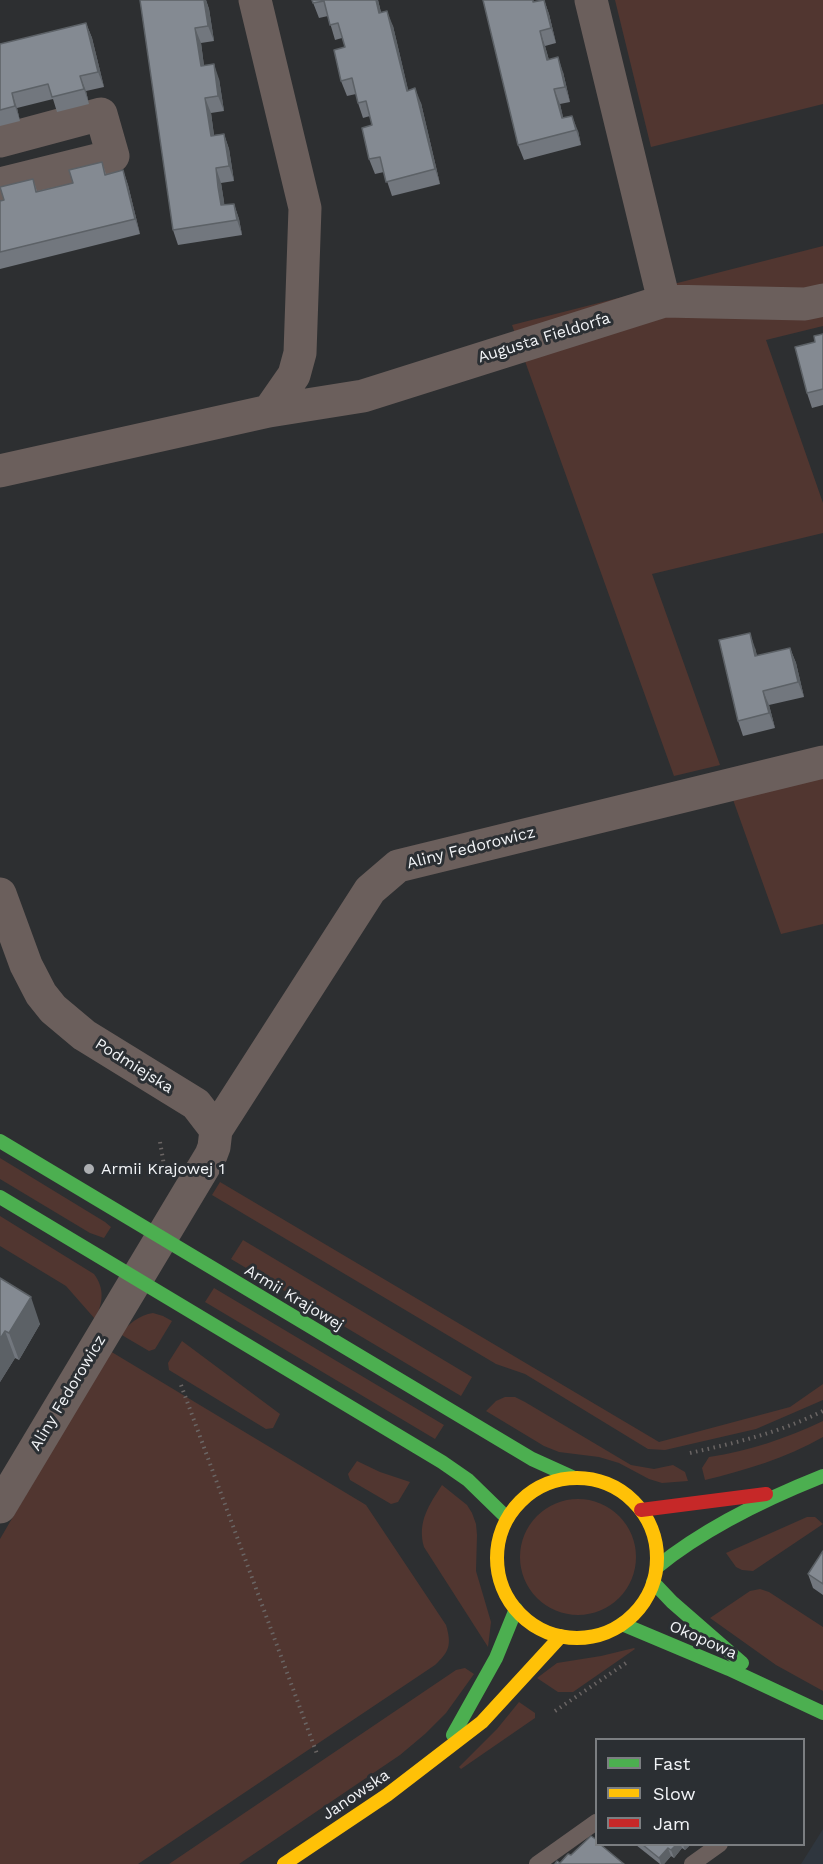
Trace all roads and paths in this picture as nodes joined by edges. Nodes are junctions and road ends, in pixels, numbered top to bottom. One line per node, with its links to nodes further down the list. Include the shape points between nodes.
1 (255, 0): 7 (street, via 305,208 300,353 294,375)
2 (591, 0): 6 (street)
3 (0, 141): 4 (street, via 101,114 113,156)
4 (0, 184)
5 (823, 300): 6 (street, Augusta Fieldorfa, via 806,304)
6 (664, 301): 7 (street, Augusta Fieldorfa, via 363,396)
7 (269, 411): 8 (street, Augusta Fieldorfa)
8 (0, 471)
9 (823, 762): 11 (street, Aliny Fedorowicz, via 398,866 370,890)
10 (0, 894): 11 (street, Podmiejska, via 40,994 84,1035 196,1104)
11 (216, 1130): 16 (street, via 211,1155)
12 (0, 1141): 16 (street, Armii Krajowej)
13 (160, 1142): 14 (path)
14 (169, 1179)
15 (0, 1197): 17 (street)
16 (161, 1238): 17 (street, Aliny Fedorowicz); 22 (street, Armii Krajowej, via 532,1459)
17 (135, 1279): 24 (street, Aliny Fedorowicz); 26 (street, via 442,1462 468,1480)
18 (181, 1385): 37 (path)
19 (823, 1411): 20 (path, via 759,1437)
20 (690, 1453)
21 (823, 1476): 23 (street)
22 (574, 1478): 25 (street, via 612,1486); 26 (street, via 540,1486 521,1500)
23 (785, 1491): 25 (street); 27 (street, via 684,1545)
24 (0, 1507)
25 (641, 1510): 27 (street, via 656,1543)
26 (507, 1518): 29 (street, via 499,1541 497,1565 503,1589)
27 (657, 1567): 28 (street)
28 (653, 1582): 30 (street, via 644,1602); 33 (street, Okopowa)
29 (516, 1609): 31 (street, via 536,1627); 36 (street, Janowska, via 491,1670)
30 (622, 1624): 31 (street, via 599,1635); 33 (street, Okopowa)
31 (561, 1636): 36 (street, Janowska, via 482,1722)
32 (638, 1654): 34 (path)
33 (770, 1688): 35 (street, Okopowa)
34 (555, 1711)
35 (823, 1713)
36 (445, 1750): 40 (street, Janowska, via 387,1795)
37 (317, 1754)
38 (595, 1823): 41 (lane)
39 (719, 1846): 42 (lane)
40 (284, 1864)
41 (537, 1864)
42 (692, 1864)

